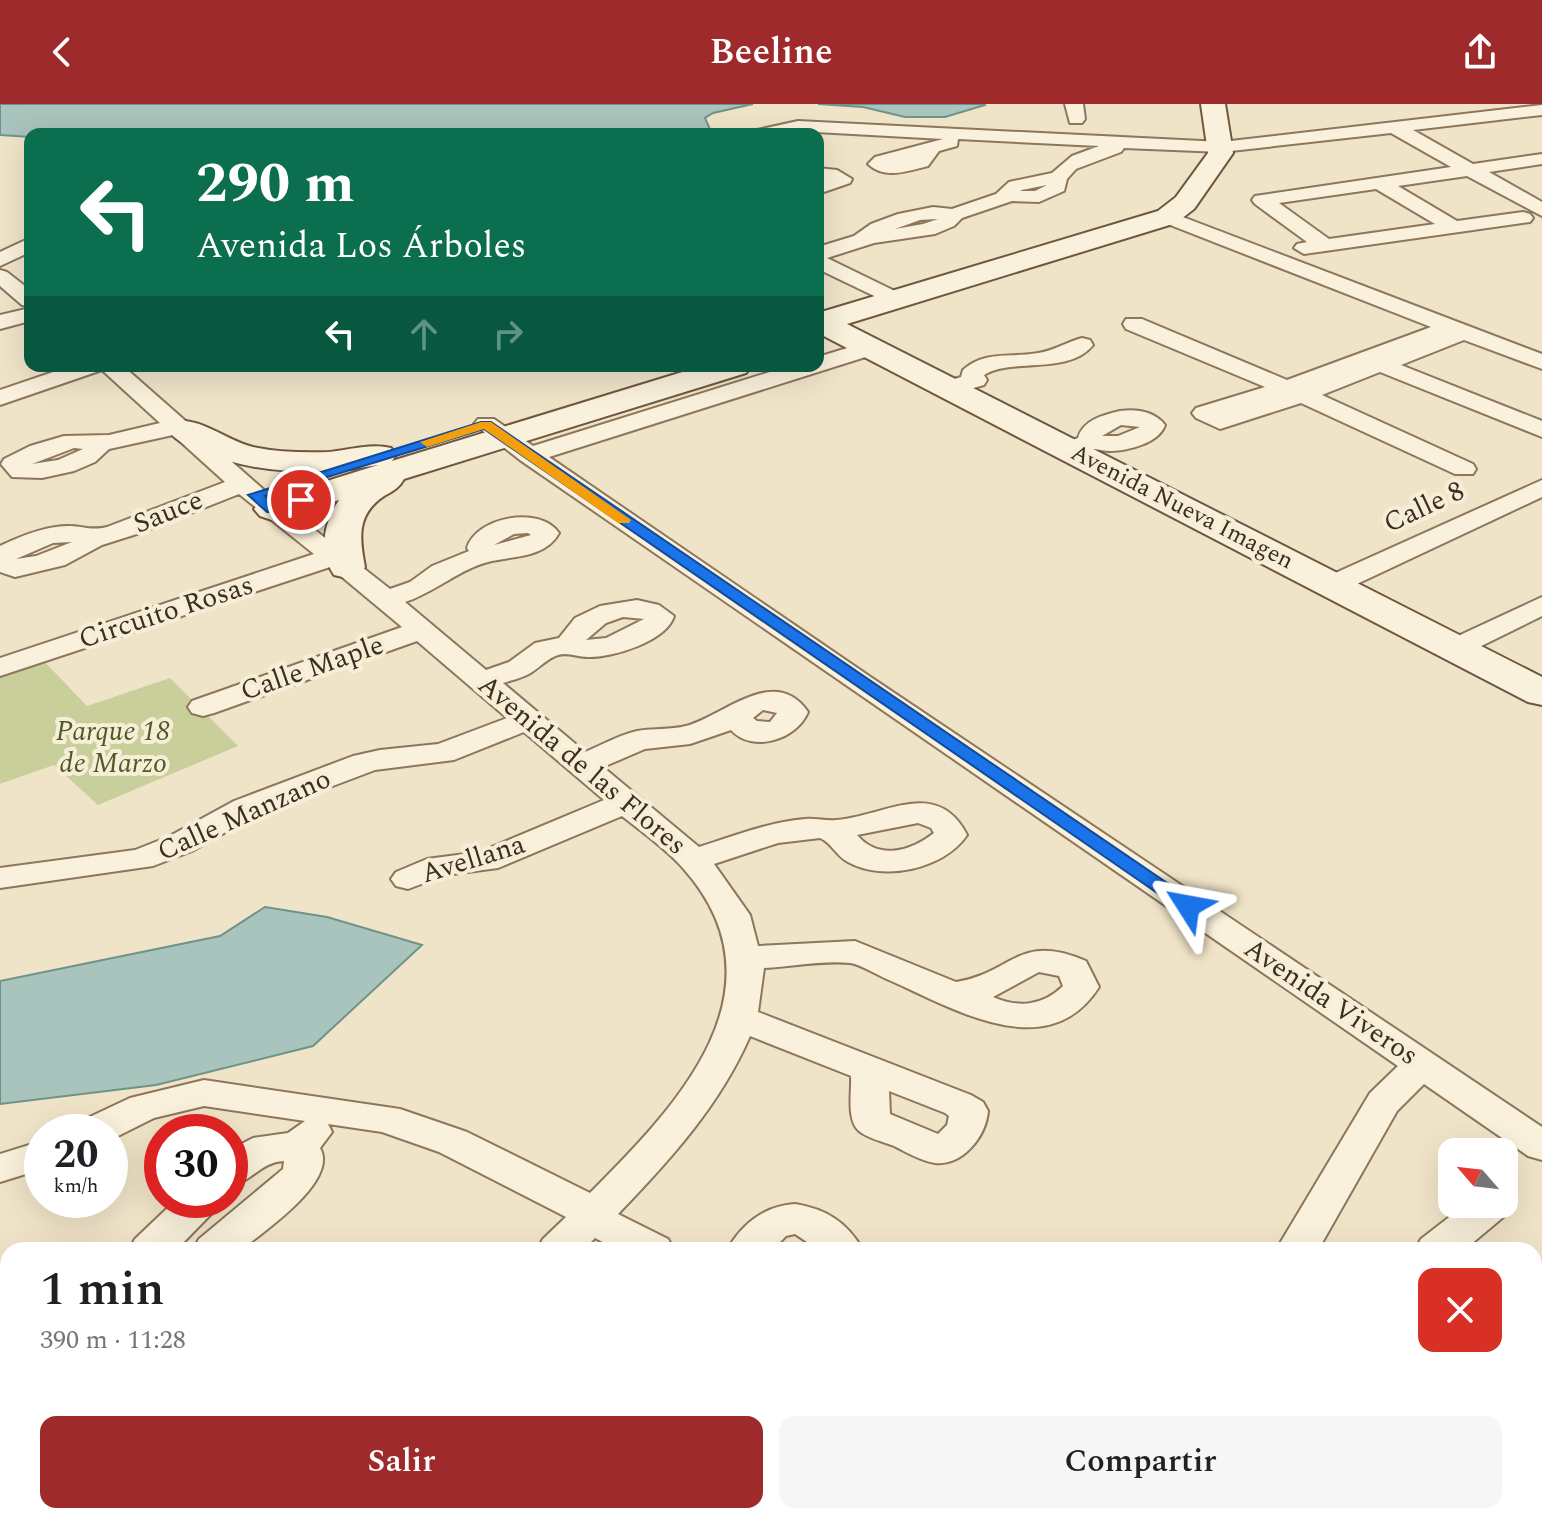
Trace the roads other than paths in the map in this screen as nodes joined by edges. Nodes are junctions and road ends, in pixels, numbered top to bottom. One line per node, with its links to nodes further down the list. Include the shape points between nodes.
1 (1213, 104): 9 (street)
2 (1542, 110): 3 (street)
3 (1394, 127): 9 (street); 11 (street)
4 (786, 128): 5 (street)
5 (835, 128): 6 (street); 7 (street)
6 (824, 130)
7 (979, 135): 8 (street); 13 (street, via 878,163 882,168)
8 (1148, 143): 9 (street); 22 (street, via 1094,153 1071,165 1048,193 1009,196 953,215 928,212)
9 (1222, 147): 17 (street, via 1185,203)
10 (1542, 159): 11 (street)
11 (1467, 169): 14 (street); 16 (street)
12 (824, 174): 13 (street)
13 (843, 179): 15 (street)
14 (1378, 182): 19 (street); 20 (street, via 1262,200)
15 (824, 186)
16 (1542, 210)
17 (1167, 217): 23 (street); 26 (street)
18 (1523, 218): 19 (street)
19 (1455, 228): 20 (street)
20 (1325, 245): 23 (street)
21 (24, 247): 24 (street)
22 (824, 252)
23 (1261, 253): 33 (street)
24 (0, 260)
25 (824, 264): 29 (street)
26 (1009, 265): 29 (street); 34 (street, via 970,294)
27 (0, 276): 28 (street)
28 (24, 295)
29 (895, 300): 34 (street)
30 (24, 316): 31 (street)
31 (0, 322)
32 (1134, 324): 45 (street)
33 (1457, 329): 37 (street); 38 (street)
34 (834, 333): 36 (street); 44 (street, Avenida Nueva Imagen)
35 (1082, 345): 44 (street, via 1001,381)
36 (824, 352)
37 (1542, 362)
38 (1370, 366): 45 (street); 49 (street)
39 (75, 372): 46 (street)
40 (117, 372): 48 (street, Avenida de las Flores)
41 (662, 372): 47 (street)
42 (710, 372): 47 (street)
43 (787, 372): 50 (street)
44 (963, 384): 60 (street, Avenida Nueva Imagen)
45 (1295, 392): 54 (street)
46 (4, 396)
47 (592, 401): 50 (street)
48 (182, 428): 51 (street); 52 (street, via 221,450 268,461 331,462); 56 (street, Avenida de las Flores)
49 (1542, 430)
50 (507, 439): 52 (street); 53 (street); 81 (street, Avenida Viveros)
51 (101, 443)
52 (393, 453): 56 (street)
53 (447, 455): 56 (street); 59 (street, via 389,478 351,506 341,530)
54 (1464, 469)
55 (1542, 488): 60 (street, Calle 8)
56 (256, 496): 57 (street, Sauce, via 194,500); 59 (street, Avenida de las Flores)
57 (92, 540)
58 (486, 554): 61 (street)
59 (340, 562): 61 (street, Avenida de las Flores); 66 (street, Circuito Rosas)
60 (1332, 585): 65 (street, Avenida Nueva Imagen)
61 (385, 600): 63 (street, Avenida de las Flores)
62 (1542, 605): 65 (street)
63 (421, 630): 67 (street, Avenida de las Flores); 69 (street, Calle Maple)
64 (570, 644): 67 (street, via 545,649 519,668)
65 (1455, 648): 68 (street, Avenida Nueva Imagen)
66 (0, 667)
67 (482, 681): 71 (street, Avenida de las Flores)
68 (1542, 693)
69 (203, 707)
70 (736, 717): 72 (street, via 684,736 639,740)
71 (528, 720): 72 (street, Avenida de las Flores); 76 (street, Calle Manzano, via 448,752 364,763 245,808 141,859)
72 (582, 765): 73 (street, Avenida de las Flores)
73 (627, 802): 75 (street, Avenida de las Flores); 77 (street, Avellana, via 486,861 439,866)
74 (835, 830): 75 (street, via 812,828 769,836)
75 (694, 860): 78 (street, Avenida de las Flores, via 731,910)
76 (0, 878)
77 (408, 879)
78 (747, 958): 79 (street, via 850,951); 80 (street, Avenida de las Flores)
79 (953, 994)
80 (740, 1018): 82 (street); 90 (street, Avenida de las Flores, via 724,1058 702,1092)
81 (1423, 1064): 86 (street, Avenida Viveros); 99 (street, via 1383,1102)
82 (869, 1069)
83 (335, 1111): 84 (street, via 204,1093); 85 (street); 90 (street, via 386,1119 443,1138)
84 (128, 1114)
85 (298, 1146): 87 (street, via 258,1151); 94 (street, via 304,1153 300,1176)
86 (1542, 1146)
87 (248, 1159)
88 (24, 1161): 89 (street)
89 (0, 1168)
90 (592, 1215): 95 (street, Avenida de las Flores); 96 (street)
91 (183, 1218): 93 (street)
92 (1476, 1218): 100 (street)
93 (158, 1242)
94 (223, 1242)
95 (566, 1242)
96 (639, 1242)
97 (756, 1242): 98 (street, via 775,1223 793,1218 818,1226)
98 (834, 1242)
99 (1302, 1242)
100 (1446, 1242)

